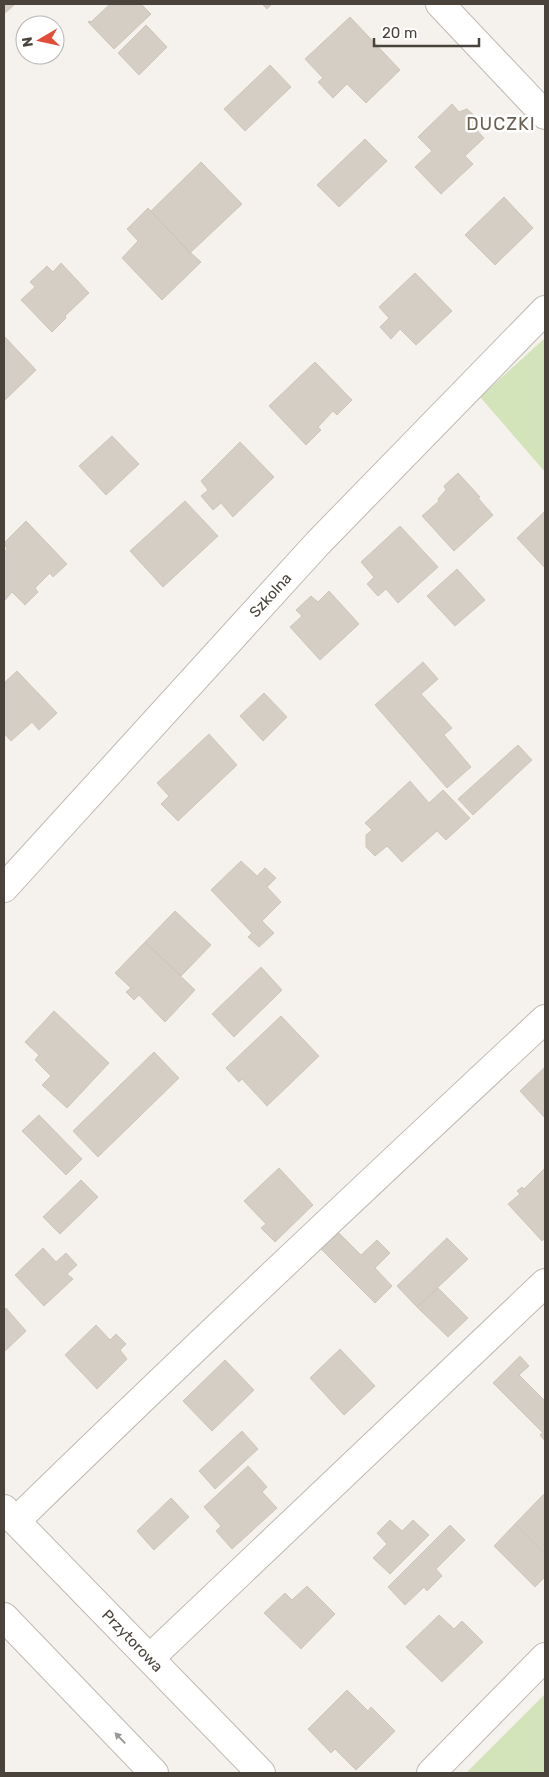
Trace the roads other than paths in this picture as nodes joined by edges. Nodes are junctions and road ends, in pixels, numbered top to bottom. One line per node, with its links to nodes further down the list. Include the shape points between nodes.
1 (440, 4): 2 (street)
2 (545, 115)
3 (545, 310): 4 (street, Szkolna, via 318,543)
4 (4, 888)
5 (545, 1020): 7 (street, via 132,1408)
6 (545, 1283): 10 (street)
7 (10, 1515): 10 (street, Przytorowa)
8 (4, 1617): 11 (street, one-way to 8)
9 (545, 1657): 13 (street)
10 (150, 1658): 12 (street, Przytorowa)
11 (154, 1773)
12 (261, 1773)
13 (431, 1773)

